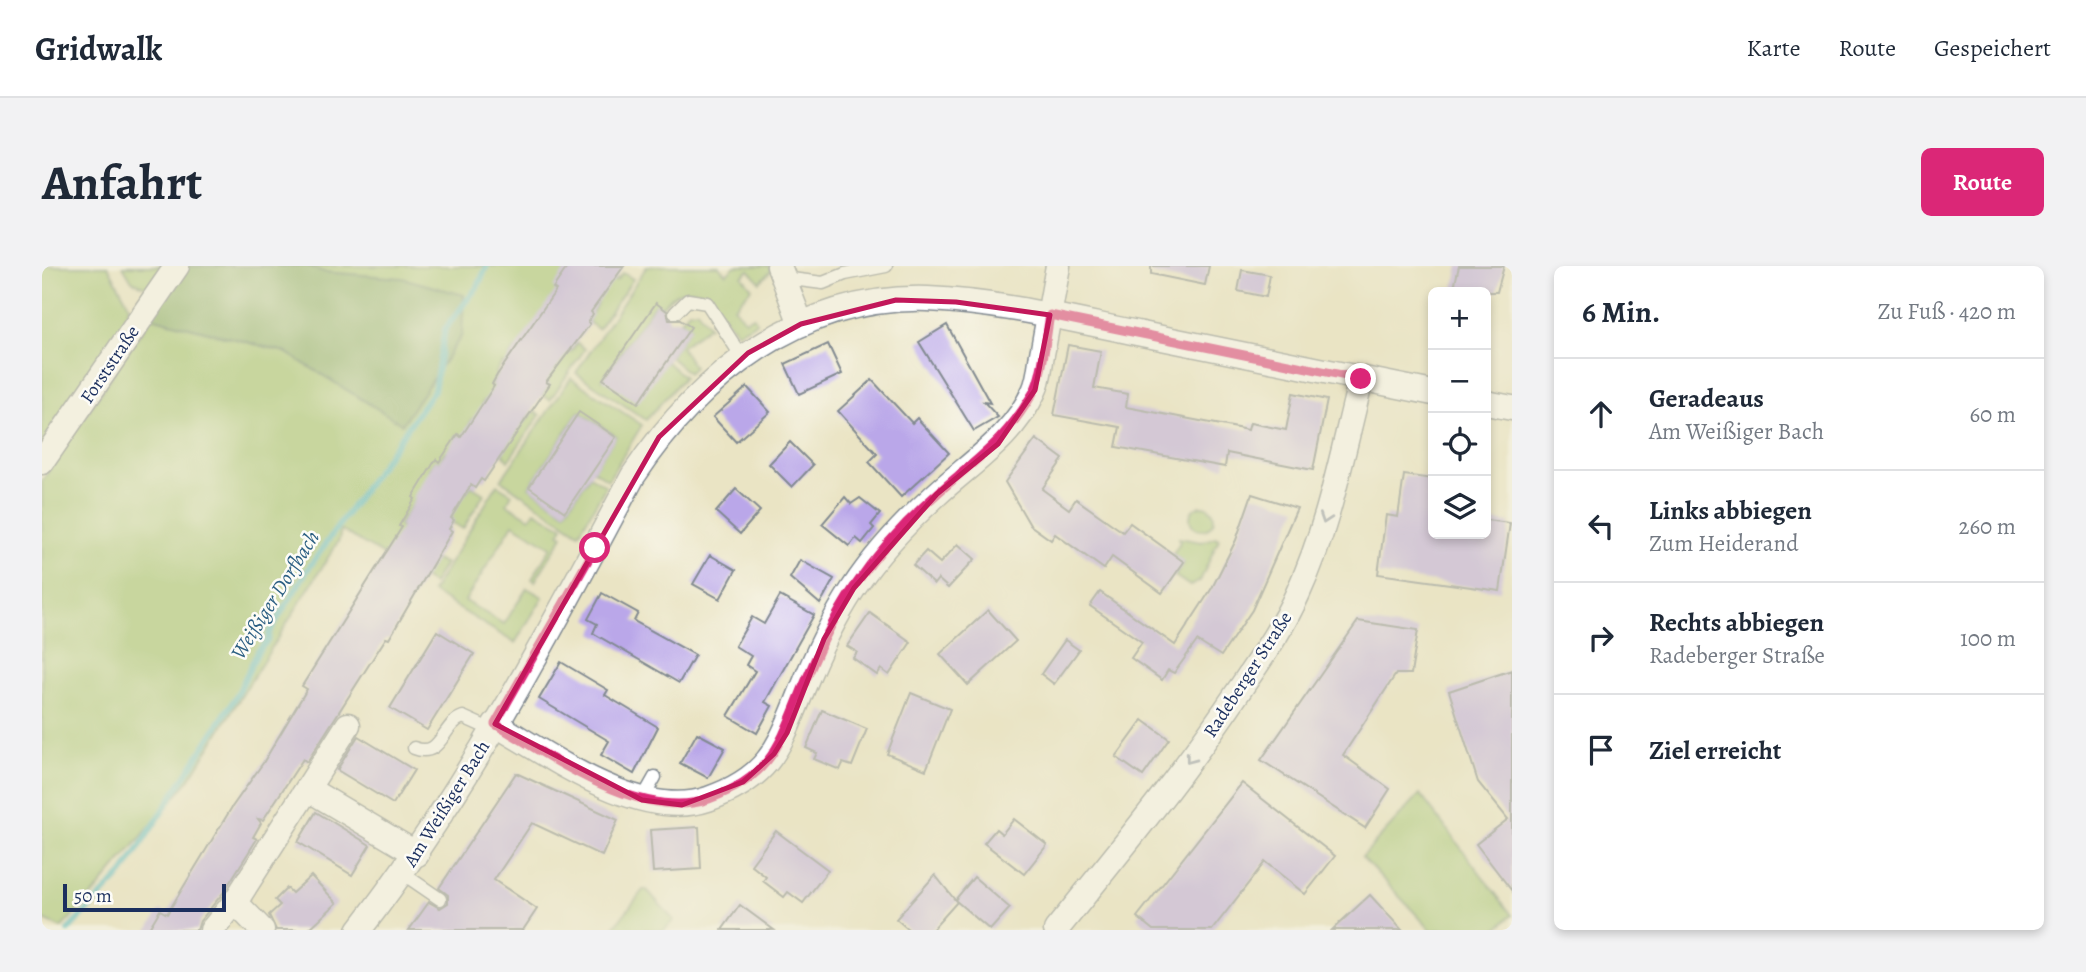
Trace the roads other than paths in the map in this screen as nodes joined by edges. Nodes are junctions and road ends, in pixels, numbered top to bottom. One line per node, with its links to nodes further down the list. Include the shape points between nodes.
1 (177, 266): 13 (street, Forststraße)
2 (886, 266): 4 (lane, via 823,283)
3 (1058, 266): 6 (street)
4 (781, 272): 7 (street)
5 (675, 313): 8 (lane, via 688,300 707,303)
6 (1050, 315): 7 (street, Am Weißiger Bach, via 956,302 896,300); 9 (street); 19 (street, via 1035,390 998,444 937,494 885,547 854,588 824,639 787,733 774,754 743,782 709,799 682,805)
7 (801, 324): 8 (street, Am Weißiger Bach)
8 (742, 357): 15 (street, Am Weißiger Bach, via 686,406 659,437)
9 (1361, 379): 10 (street); 26 (street, Radeberger Straße, one-way to 26, via 1328,510 1285,621 1143,823)
10 (1428, 392)
11 (1491, 404): 12 (street)
12 (1512, 408)
13 (42, 462)
14 (348, 725): 18 (street)
15 (494, 727): 16 (lane, via 463,718 454,722 435,747); 19 (street, via 619,793); 20 (street, Am Weißiger Bach)
16 (414, 748)
17 (655, 777): 19 (lane)
18 (307, 789): 20 (street); 22 (street)
19 (642, 800)
20 (409, 864): 21 (lane); 25 (street, Am Weißiger Bach)
21 (440, 899)
22 (235, 902): 23 (street); 24 (street)
23 (212, 930)
24 (262, 930)
25 (359, 930)
26 (1056, 930)

